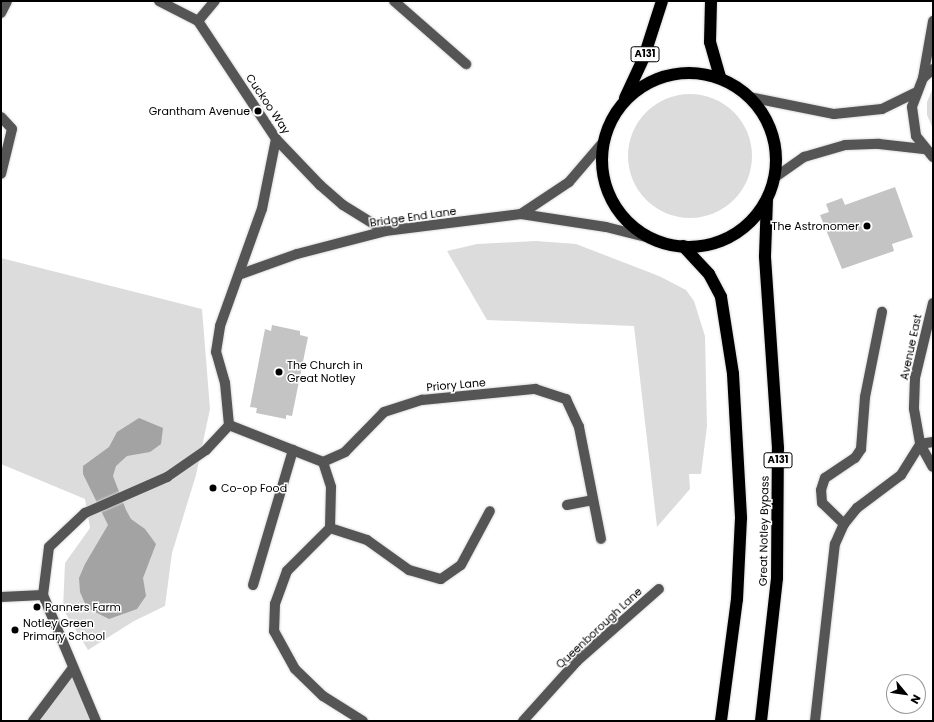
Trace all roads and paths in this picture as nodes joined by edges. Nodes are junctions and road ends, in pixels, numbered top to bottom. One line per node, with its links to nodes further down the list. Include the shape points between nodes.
1 (7, 1): 7 (street)
2 (159, 1): 9 (street, Cuckoo Way)
3 (215, 1): 9 (street)
4 (394, 1): 10 (street)
5 (662, 1): 16 (highway, A131, via 644,57)
6 (711, 1): 12 (highway, via 710,42)
7 (1, 13)
8 (933, 20): 13 (street)
9 (198, 21): 18 (street, Cuckoo Way)
10 (466, 64)
11 (933, 69): 13 (street)
12 (720, 78): 15 (highway); 16 (highway, via 690,73 660,78 633,94)
13 (924, 78): 14 (street)
14 (915, 93): 15 (street, via 882,109 834,114); 20 (street, via 912,122)
15 (749, 97): 23 (highway, via 763,114 772,134 776,156)
16 (622, 105): 19 (highway)
17 (1, 117): 22 (street, via 12,129)
18 (276, 139): 26 (street, Cuckoo Way, via 342,205); 29 (street, via 262,209)
19 (604, 140): 25 (street, Bridge End Lane, via 569,182); 27 (highway, via 604,180 611,199 622,216)
20 (924, 149): 21 (street); 23 (street, via 879,144 845,144 804,157)
21 (933, 157)
22 (1, 174)
23 (774, 178): 24 (highway)
24 (767, 198): 28 (highway, via 756,215 729,236 704,246); 54 (highway, Great Notley Bypass / A131, via 764,252 777,403 777,548 770,653)
25 (521, 214): 26 (street, Bridge End Lane); 27 (street, Bridge End Lane, via 551,221 606,227)
26 (385, 231): 29 (street, Bridge End Lane, via 298,254)
27 (654, 239): 28 (highway)
28 (683, 246): 53 (highway, via 709,274 721,297 734,374 740,525 733,637)
29 (240, 274): 32 (street, via 220,326 216,352 225,383)
30 (933, 303): 34 (street, Avenue East, via 915,378 914,410)
31 (882, 312): 41 (street, via 865,396 861,449 855,458 825,478 821,490 822,503)
32 (229, 425): 35 (street); 46 (street, via 206,450 167,478 85,513 49,547)
33 (933, 442): 34 (street)
34 (920, 444): 37 (street, Avenue East); 41 (street, via 901,474 857,508)
35 (293, 450): 36 (street); 44 (street)
36 (323, 462): 38 (street, Priory Lane, via 345,452 384,412 422,400 535,389 566,399 578,427); 42 (street, via 331,487)
37 (933, 467)
38 (593, 500): 39 (street); 43 (street, Priory Lane)
39 (567, 505)
40 (490, 511): 42 (street, via 461,565 441,579 409,570 367,540)
41 (844, 524): 55 (street, via 835,544 831,568)
42 (330, 528): 51 (street, via 287,571 275,604 274,631 295,669 323,696)
43 (601, 539)
44 (253, 585)
45 (659, 589): 52 (street, Queenborough Lane, via 577,661)
46 (43, 595): 47 (street); 48 (street)
47 (1, 597)
48 (72, 669): 49 (street); 50 (street)
49 (33, 721)
50 (96, 721)
51 (363, 721)
52 (523, 721)
53 (722, 721)
54 (761, 721)
55 (815, 721)

